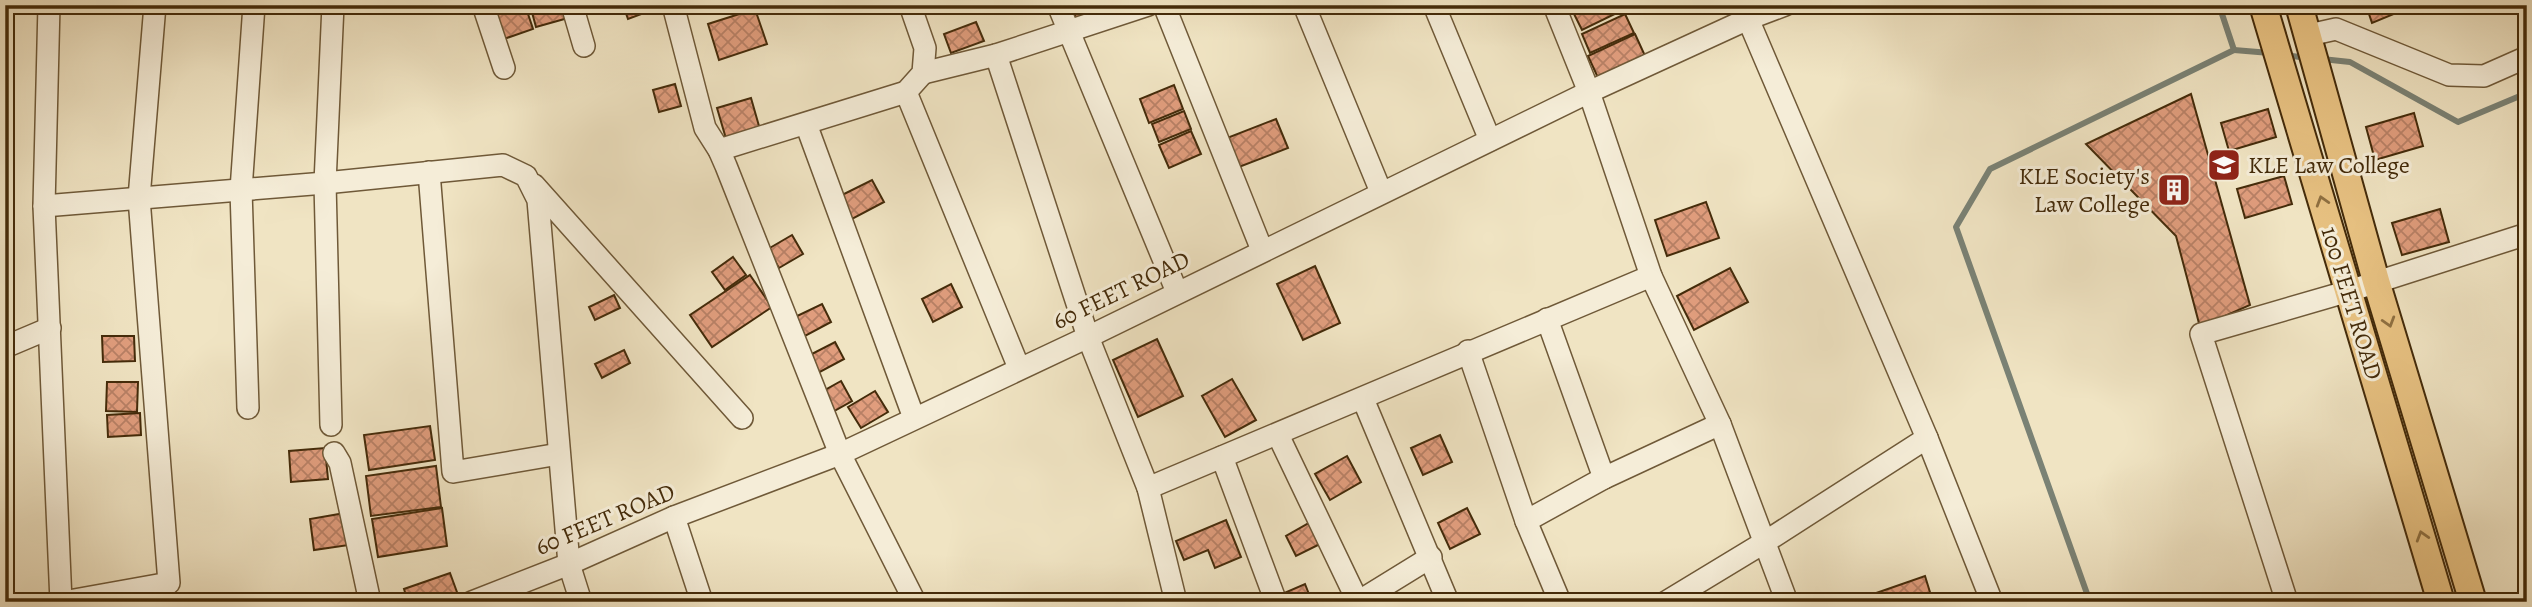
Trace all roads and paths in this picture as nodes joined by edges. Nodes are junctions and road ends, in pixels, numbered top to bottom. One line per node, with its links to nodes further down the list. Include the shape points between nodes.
1 (50, 5): 37 (street)
2 (155, 5): 36 (street)
3 (254, 5): 34 (street)
4 (333, 5): 33 (street)
5 (483, 5): 24 (street)
6 (572, 5): 20 (street)
7 (673, 5): 30 (street, via 705,128)
8 (910, 5): 25 (street, via 925,48)
9 (1058, 5): 19 (street)
10 (1148, 5): 19 (street)
11 (1164, 5): 39 (street)
12 (1304, 5): 35 (street)
13 (1434, 5): 29 (street)
14 (1554, 5): 27 (street)
15 (1785, 5): 18 (street, 60 FEET ROAD)
16 (2263, 5): 42 (main road, 100 FEET ROAD, one-way to 16)
17 (2299, 5): 21 (main road, 100 FEET ROAD)
18 (1745, 12): 27 (street, 60 FEET ROAD); 57 (street)
19 (1067, 31): 22 (street); 43 (street)
20 (584, 46)
21 (2313, 50): 23 (street, via 2336,29 2449,75 2484,75); 41 (main road, 100 FEET ROAD)
22 (996, 55): 25 (street); 46 (street)
23 (2527, 57)
24 (504, 68)
25 (923, 73): 26 (street)
26 (906, 92): 28 (street); 49 (street)
27 (1589, 92): 29 (street, 60 FEET ROAD); 40 (street)
28 (806, 124): 30 (street); 53 (street)
29 (1490, 140): 35 (street, 60 FEET ROAD)
30 (719, 150): 60 (street)
31 (429, 172): 32 (street, via 503,164); 33 (street); 59 (street, via 453,472)
32 (526, 176): 52 (street); 59 (street, via 538,200)
33 (325, 183): 34 (street); 55 (street)
34 (241, 190): 36 (street); 51 (street)
35 (1381, 192): 39 (street, 60 FEET ROAD)
36 (139, 198): 37 (street); 69 (street, via 169,583)
37 (44, 206): 45 (street)
38 (2527, 234): 41 (street)
39 (1262, 250): 43 (street, 60 FEET ROAD)
40 (1651, 276): 44 (street); 54 (street)
41 (2376, 281): 42 (street); 85 (main road, 100 FEET ROAD, one-way to 85)
42 (2349, 290): 83 (street, via 2201,334); 84 (main road, 100 FEET ROAD, one-way to 42)
43 (1177, 292): 46 (street, 60 FEET ROAD)
44 (1547, 319): 48 (street); 62 (street)
45 (50, 328): 47 (street); 69 (street)
46 (1087, 337): 49 (street, 60 FEET ROAD); 63 (street)
47 (5, 347)
48 (1468, 351): 50 (street); 65 (street)
49 (1019, 368): 53 (street, 60 FEET ROAD)
50 (1363, 399): 56 (street); 67 (street)
51 (248, 408)
52 (742, 418)
53 (914, 418): 60 (street, 60 FEET ROAD)
54 (1720, 424): 62 (street); 66 (street)
55 (331, 425)
56 (1278, 435): 61 (street); 77 (street)
57 (1927, 438): 66 (street); 82 (street)
58 (334, 453): 70 (street)
59 (559, 454): 68 (street)
60 (840, 454): 64 (street, 60 FEET ROAD); 74 (street)
61 (1222, 457): 63 (street); 76 (street)
62 (1604, 478): 65 (street)
63 (1148, 488): 75 (street)
64 (674, 517): 68 (street, 60 FEET ROAD); 73 (street)
65 (1525, 521): 79 (street)
66 (1765, 542): 80 (street); 81 (street)
67 (1431, 557): 77 (street); 78 (street)
68 (569, 564): 71 (street, 60 FEET ROAD); 72 (street)
69 (62, 602)
70 (370, 602)
71 (472, 602)
72 (581, 602)
73 (702, 602)
74 (915, 602)
75 (1176, 602)
76 (1276, 602)
77 (1358, 602)
78 (1448, 602)
79 (1560, 602)
80 (1666, 602)
81 (1787, 602)
82 (1992, 602)
83 (2287, 602)
84 (2441, 602)
85 (2473, 602)

